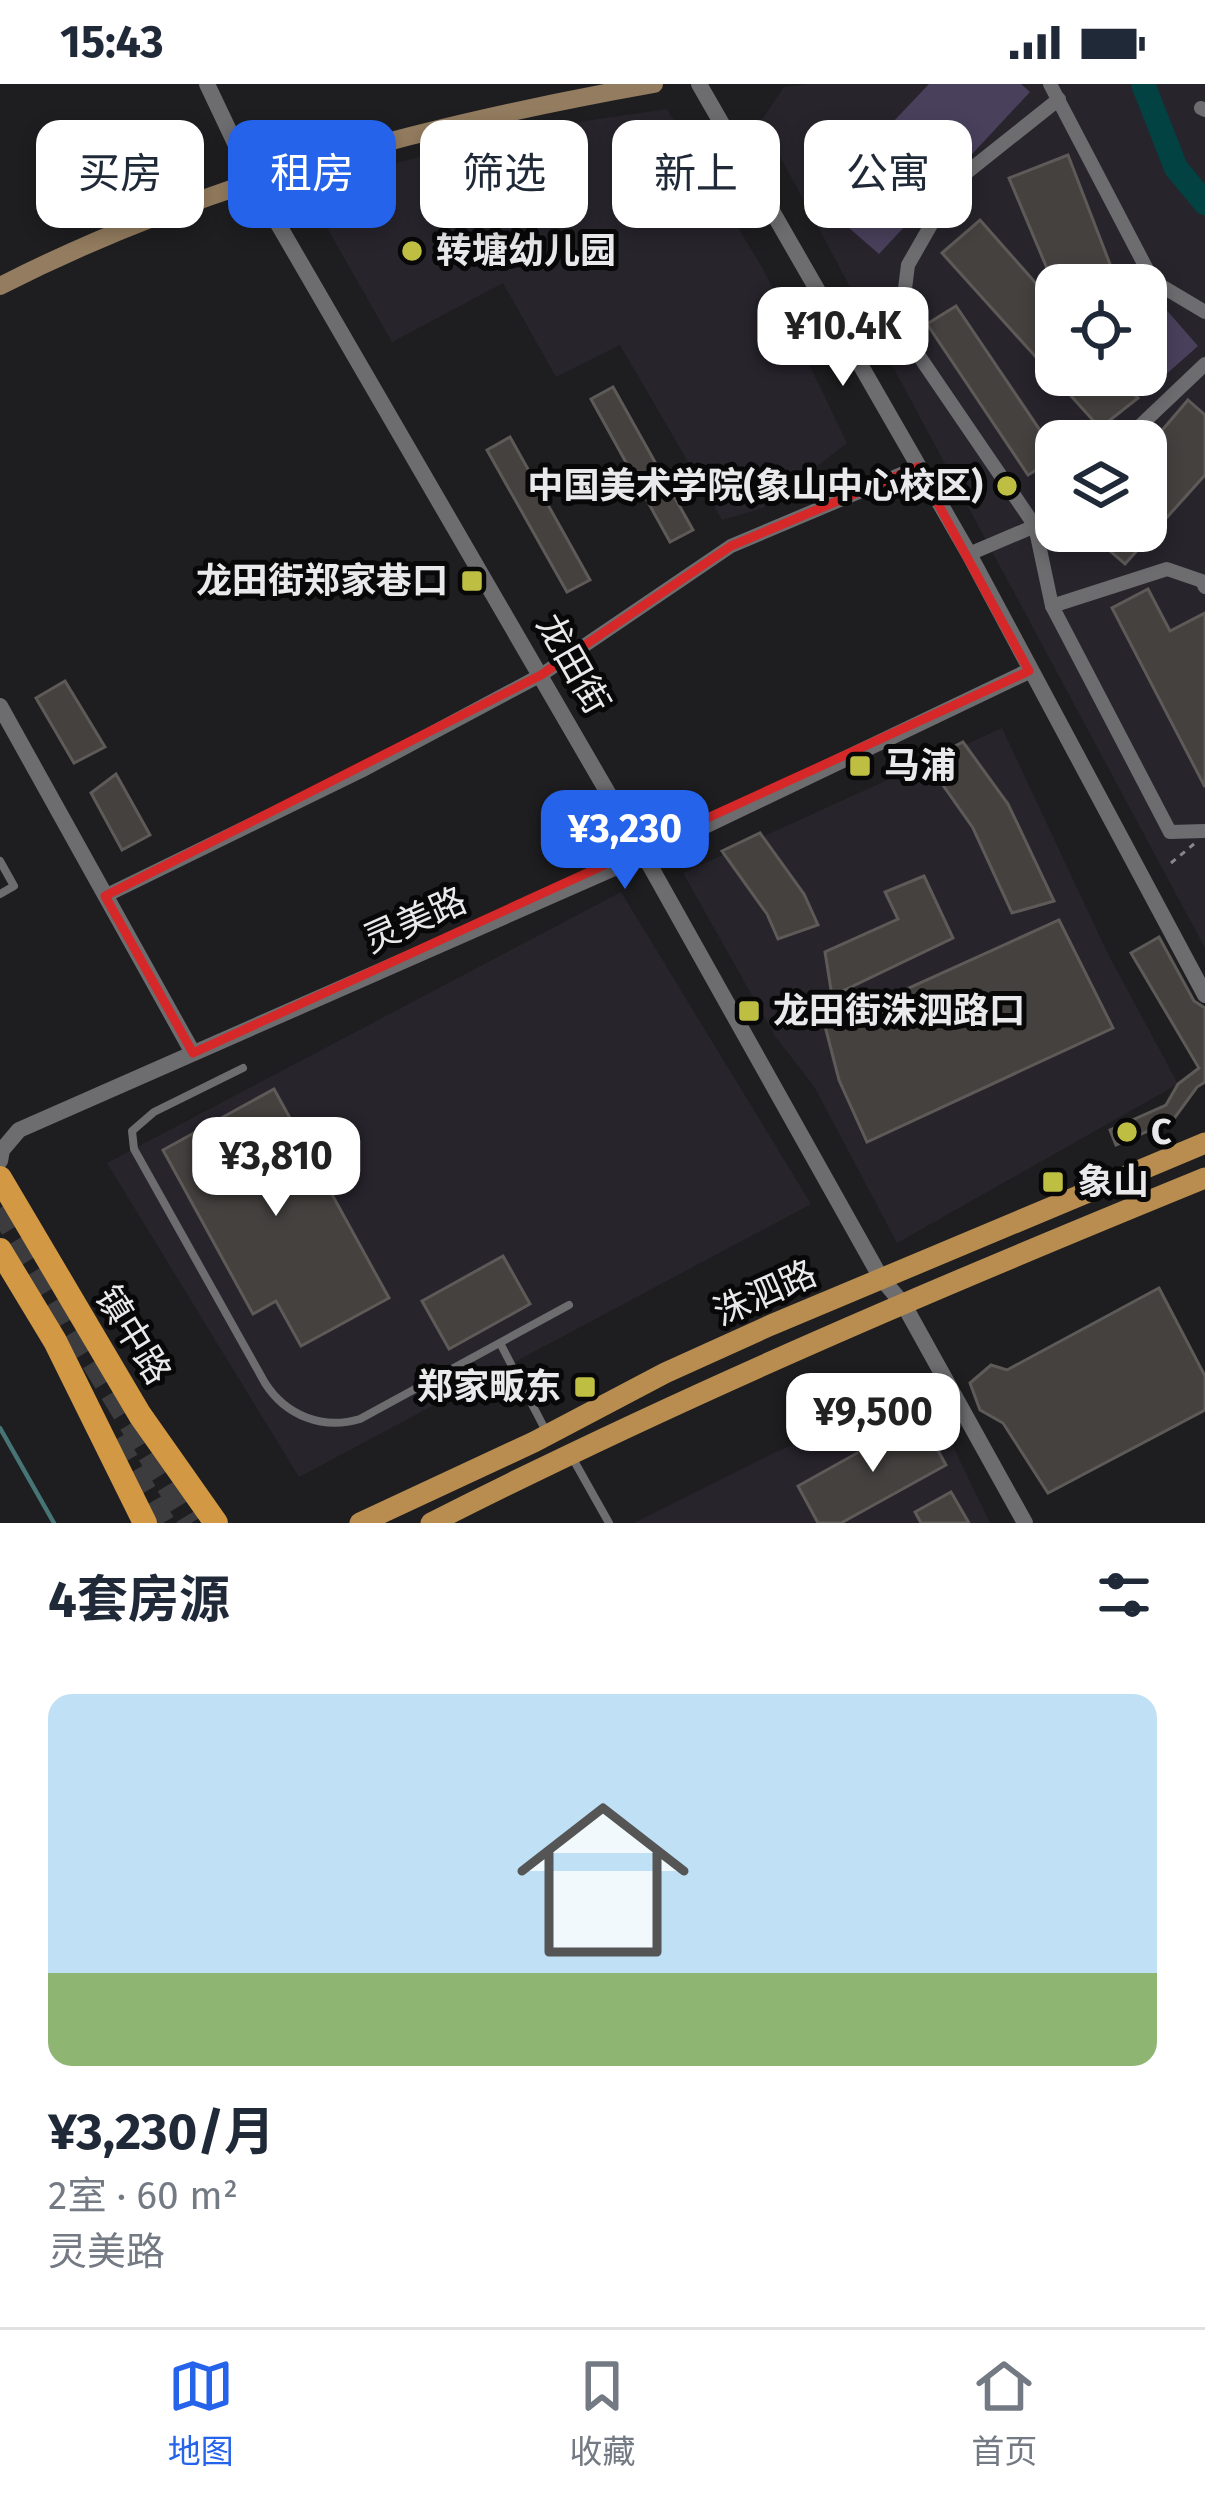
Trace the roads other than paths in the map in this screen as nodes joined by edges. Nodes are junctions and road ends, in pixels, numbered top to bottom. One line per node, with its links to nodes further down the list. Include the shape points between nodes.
1 (207, 84): 6 (street, 龙田街)
2 (654, 84): 7 (main road)
3 (699, 84): 16 (street)
4 (1050, 84): 5 (street)
5 (1058, 99): 10 (street); 17 (street, via 956,181 908,265 900,328)
6 (228, 128)
7 (396, 143)
8 (228, 188): 11 (main road)
9 (281, 228): 23 (street, 龙田街)
10 (1139, 264)
11 (0, 286)
12 (1167, 293): 13 (street)
13 (1205, 312)
14 (1205, 364): 15 (street)
15 (1146, 420)
16 (918, 466): 19 (street); 23 (street, via 731,546)
17 (1035, 526): 19 (street)
18 (1041, 552): 21 (street)
19 (969, 554): 22 (street)
20 (1205, 587): 21 (street, via 1167,569)
21 (1052, 606): 25 (street, via 1170,832)
22 (1029, 671): 26 (street, 灵美路); 30 (street)
23 (541, 675): 26 (street, 龙田街); 29 (street)
24 (0, 706): 29 (street)
25 (1205, 833)
26 (644, 855): 31 (street, 灵美路); 39 (street, 龙田街)
27 (0, 862): 28 (lane, via 14,886)
28 (0, 894)
29 (105, 896): 31 (street)
30 (1205, 995)
31 (194, 1053): 33 (street, 灵美路)
32 (243, 1068): 42 (lane, via 132,1131 134,1149 274,1397 304,1417 340,1425)
33 (9, 1129): 35 (street, 灵美路)
34 (1205, 1143): 39 (main road, 洙泗路)
35 (0, 1161)
36 (1205, 1178): 41 (main road, 洙泗路)
37 (2, 1180): 46 (highway, 镇中路, via 130,1398)
38 (0, 1250): 45 (highway, 镇中路)
39 (881, 1278): 41 (street, 龙田街); 43 (main road, 洙泗路)
40 (569, 1305): 42 (lane)
41 (904, 1305): 44 (main road, 洙泗路); 50 (street, 龙田街)
42 (500, 1343): 43 (lane)
43 (547, 1435): 47 (main road, 洙泗路)
44 (569, 1453): 48 (main road, 洙泗路); 49 (lane)
45 (145, 1523)
46 (216, 1523)
47 (360, 1523)
48 (431, 1523)
49 (609, 1523)
50 (1025, 1523)

